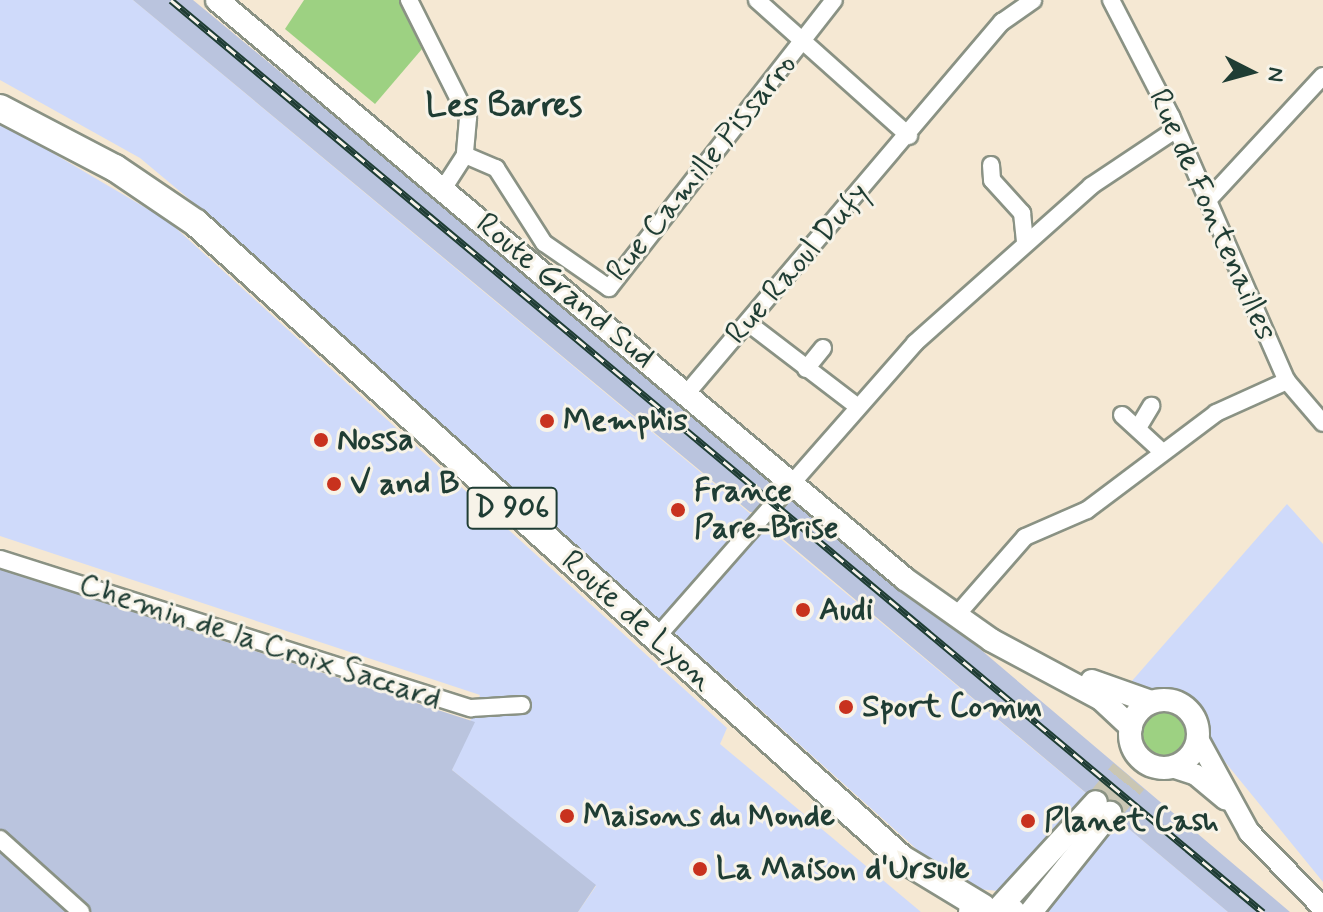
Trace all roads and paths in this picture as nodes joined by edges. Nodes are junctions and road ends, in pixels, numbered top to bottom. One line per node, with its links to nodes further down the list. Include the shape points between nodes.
1 (217, 0): 16 (main road, Route Grand Sud)
2 (409, 0): 13 (street, via 468,118)
3 (757, 0): 7 (street)
4 (834, 0): 7 (street)
5 (1033, 0): 12 (street, Rue Raoul Dufy, via 1002,22)
6 (1111, 0): 11 (street, Rue de Fontenailles)
7 (803, 41): 12 (street); 13 (street, Rue Camille Pissarro, via 609,288 544,243 496,168)
8 (1323, 76): 17 (street)
9 (0, 91): 15 (main road, Route de Lyon / D 906)
10 (0, 108): 15 (main road, Route de Lyon / D 906)
11 (1175, 130): 17 (street, Rue de Fontenailles); 18 (street, via 1140,147)
12 (909, 136): 23 (street, Rue Raoul Dufy)
13 (465, 155): 16 (street)
14 (991, 165): 18 (street, via 992,180 1022,213)
15 (115, 168): 33 (main road, Route de Lyon / D 906, via 196,223)
16 (443, 189): 23 (main road, Route Grand Sud)
17 (1208, 200): 22 (street, Rue de Fontenailles)
18 (1025, 241): 25 (street)
19 (756, 329): 21 (street)
20 (823, 348): 21 (street)
21 (806, 369): 25 (street)
22 (1287, 381): 27 (street, Rue de Fontenailles); 29 (street, via 1216,413)
23 (687, 393): 30 (main road, Route Grand Sud)
24 (1151, 406): 28 (street)
25 (858, 407): 30 (street)
26 (1122, 415): 28 (street)
27 (1323, 423)
28 (1138, 428): 29 (street)
29 (1160, 450): 32 (street, via 1087,510 1015,546)
30 (790, 480): 32 (main road, Route Grand Sud); 33 (street)
31 (0, 559): 36 (street, Chemin de la Croix Saccard, via 471,708)
32 (955, 617): 34 (main road, Route Grand Sud)
33 (656, 638): 43 (main road, Route de Lyon / D 906)
34 (991, 640): 35 (main road, Route Grand Sud); 37 (main road, Route Grand Sud, via 1101,699)
35 (1151, 702): 37 (main road); 38 (main road, via 1185,708)
36 (522, 705)
37 (1131, 727): 39 (main road)
38 (1197, 737): 40 (main road); 41 (street)
39 (1134, 750): 40 (main road); 40 (main road, via 1129,776)
40 (1166, 767): 41 (street, via 1196,775)
41 (1228, 800): 44 (street, via 1272,861)
42 (0, 839): 46 (street)
43 (901, 858): 45 (main road, Route de Lyon / D 906); 47 (main road, Route de Lyon / D 906, via 905,871)
44 (1323, 908)
45 (991, 909): 48 (main road, via 1103,808)
46 (81, 912)
47 (947, 912)
48 (1031, 912)

